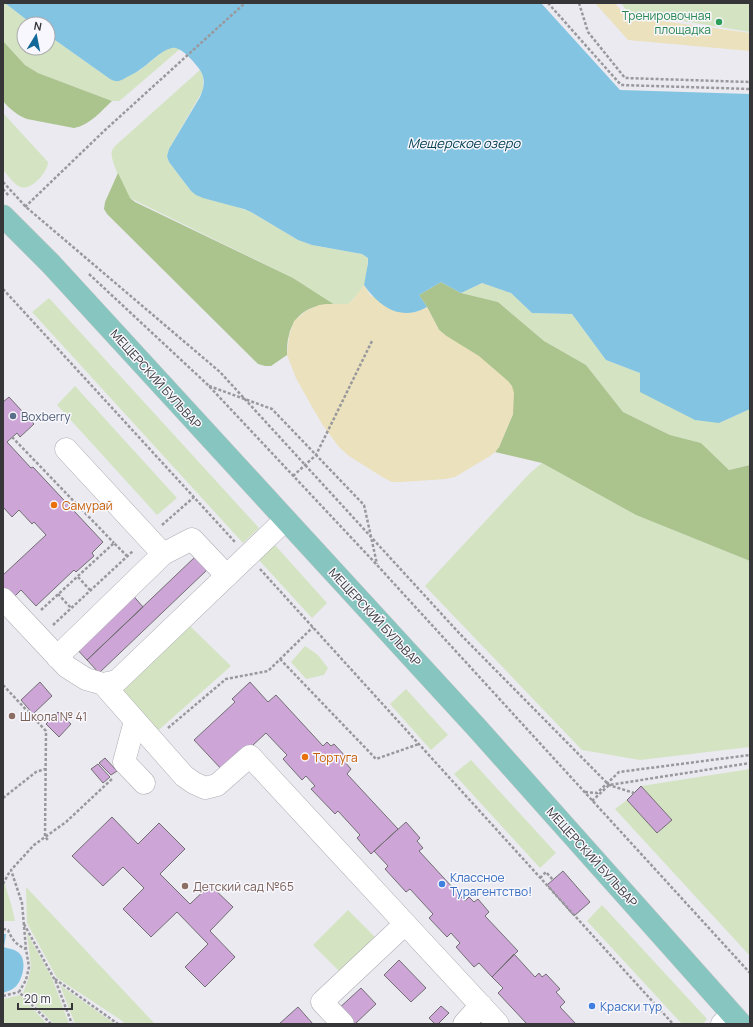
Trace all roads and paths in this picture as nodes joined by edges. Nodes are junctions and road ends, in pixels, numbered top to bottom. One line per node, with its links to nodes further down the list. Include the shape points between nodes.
1 (244, 3): 7 (path, via 104,131)
2 (548, 3): 5 (path, via 621,85)
3 (579, 3): 4 (path, via 588,32 625,78)
4 (750, 82)
5 (750, 89)
6 (3, 182): 7 (path)
7 (26, 207): 8 (path); 13 (path, via 220,372)
8 (13, 213): 20 (main road, МЕЩЕРСКИЙ БУЛЬВАР, via 56,270)
9 (86, 271): 12 (path)
10 (3, 289): 19 (path)
11 (372, 341): 16 (path)
12 (208, 385): 13 (path); 18 (path)
13 (245, 399): 16 (path, via 272,409); 17 (path)
14 (12, 437): 23 (path)
15 (66, 449): 22 (lane)
16 (316, 455): 17 (path); 21 (path, via 364,505)
17 (305, 465): 18 (path); 21 (path)
18 (293, 476): 27 (path)
19 (194, 498): 22 (path); 26 (path)
20 (285, 520): 26 (lane); 68 (main road, МЕЩЕРСКИЙ БУЛЬВАР, via 477,728)
21 (370, 536): 27 (path); 48 (path, via 460,633)
22 (147, 537): 24 (lane); 25 (path)
23 (114, 543): 25 (path); 28 (path)
24 (163, 554): 29 (lane, via 192,539); 36 (lane)
25 (127, 556): 30 (path)
26 (248, 556): 29 (lane); 34 (path)
27 (377, 565): 49 (path)
28 (78, 576): 30 (path); 31 (path)
29 (227, 576): 38 (lane, via 117,681)
30 (90, 590): 33 (path)
31 (58, 594): 33 (path); 35 (path)
32 (3, 599): 35 (lane)
33 (71, 608): 35 (path)
34 (313, 627): 37 (path); 42 (path)
35 (33, 631): 36 (lane)
36 (57, 657): 38 (lane, via 66,667 86,680)
37 (280, 659): 41 (path, via 268,671 226,679); 42 (path, via 376,760)
38 (103, 684): 40 (lane)
39 (3, 685): 46 (path, via 46,731)
40 (135, 721): 41 (lane); 45 (lane, via 124,762)
41 (153, 741): 60 (lane, via 184,776 204,788 217,785 250,756)
42 (419, 744): 56 (path)
43 (750, 755): 48 (path, via 620,772)
44 (750, 763): 48 (path)
45 (127, 765): 47 (lane); 53 (path, via 66,822)
46 (46, 769): 51 (path, via 36,772); 53 (path)
47 (144, 783)
48 (608, 784): 49 (path, via 597,793); 50 (path); 52 (path)
49 (584, 792): 52 (path)
50 (634, 793)
51 (3, 798)
52 (592, 801): 63 (path)
53 (46, 837): 54 (path); 55 (path, via 34,845)
54 (49, 841)
55 (11, 870): 58 (path); 59 (path, via 22,903)
56 (540, 878): 57 (path, via 546,872); 75 (path)
57 (553, 880)
58 (3, 884)
59 (23, 923): 62 (path); 64 (path)
60 (405, 924): 67 (lane); 72 (lane, via 322,1002)
61 (3, 929): 62 (path, via 8,930 20,947)
62 (26, 949): 65 (path, via 29,967 26,980)
63 (750, 973)
64 (54, 979): 70 (path); 71 (path)
65 (19, 992): 66 (path); 69 (path)
66 (3, 996)
67 (480, 1005): 73 (lane); 74 (lane)
68 (732, 1021)
69 (51, 1024)
70 (72, 1024)
71 (118, 1024)
72 (343, 1024)
73 (464, 1024)
74 (498, 1024)
75 (673, 1024)

